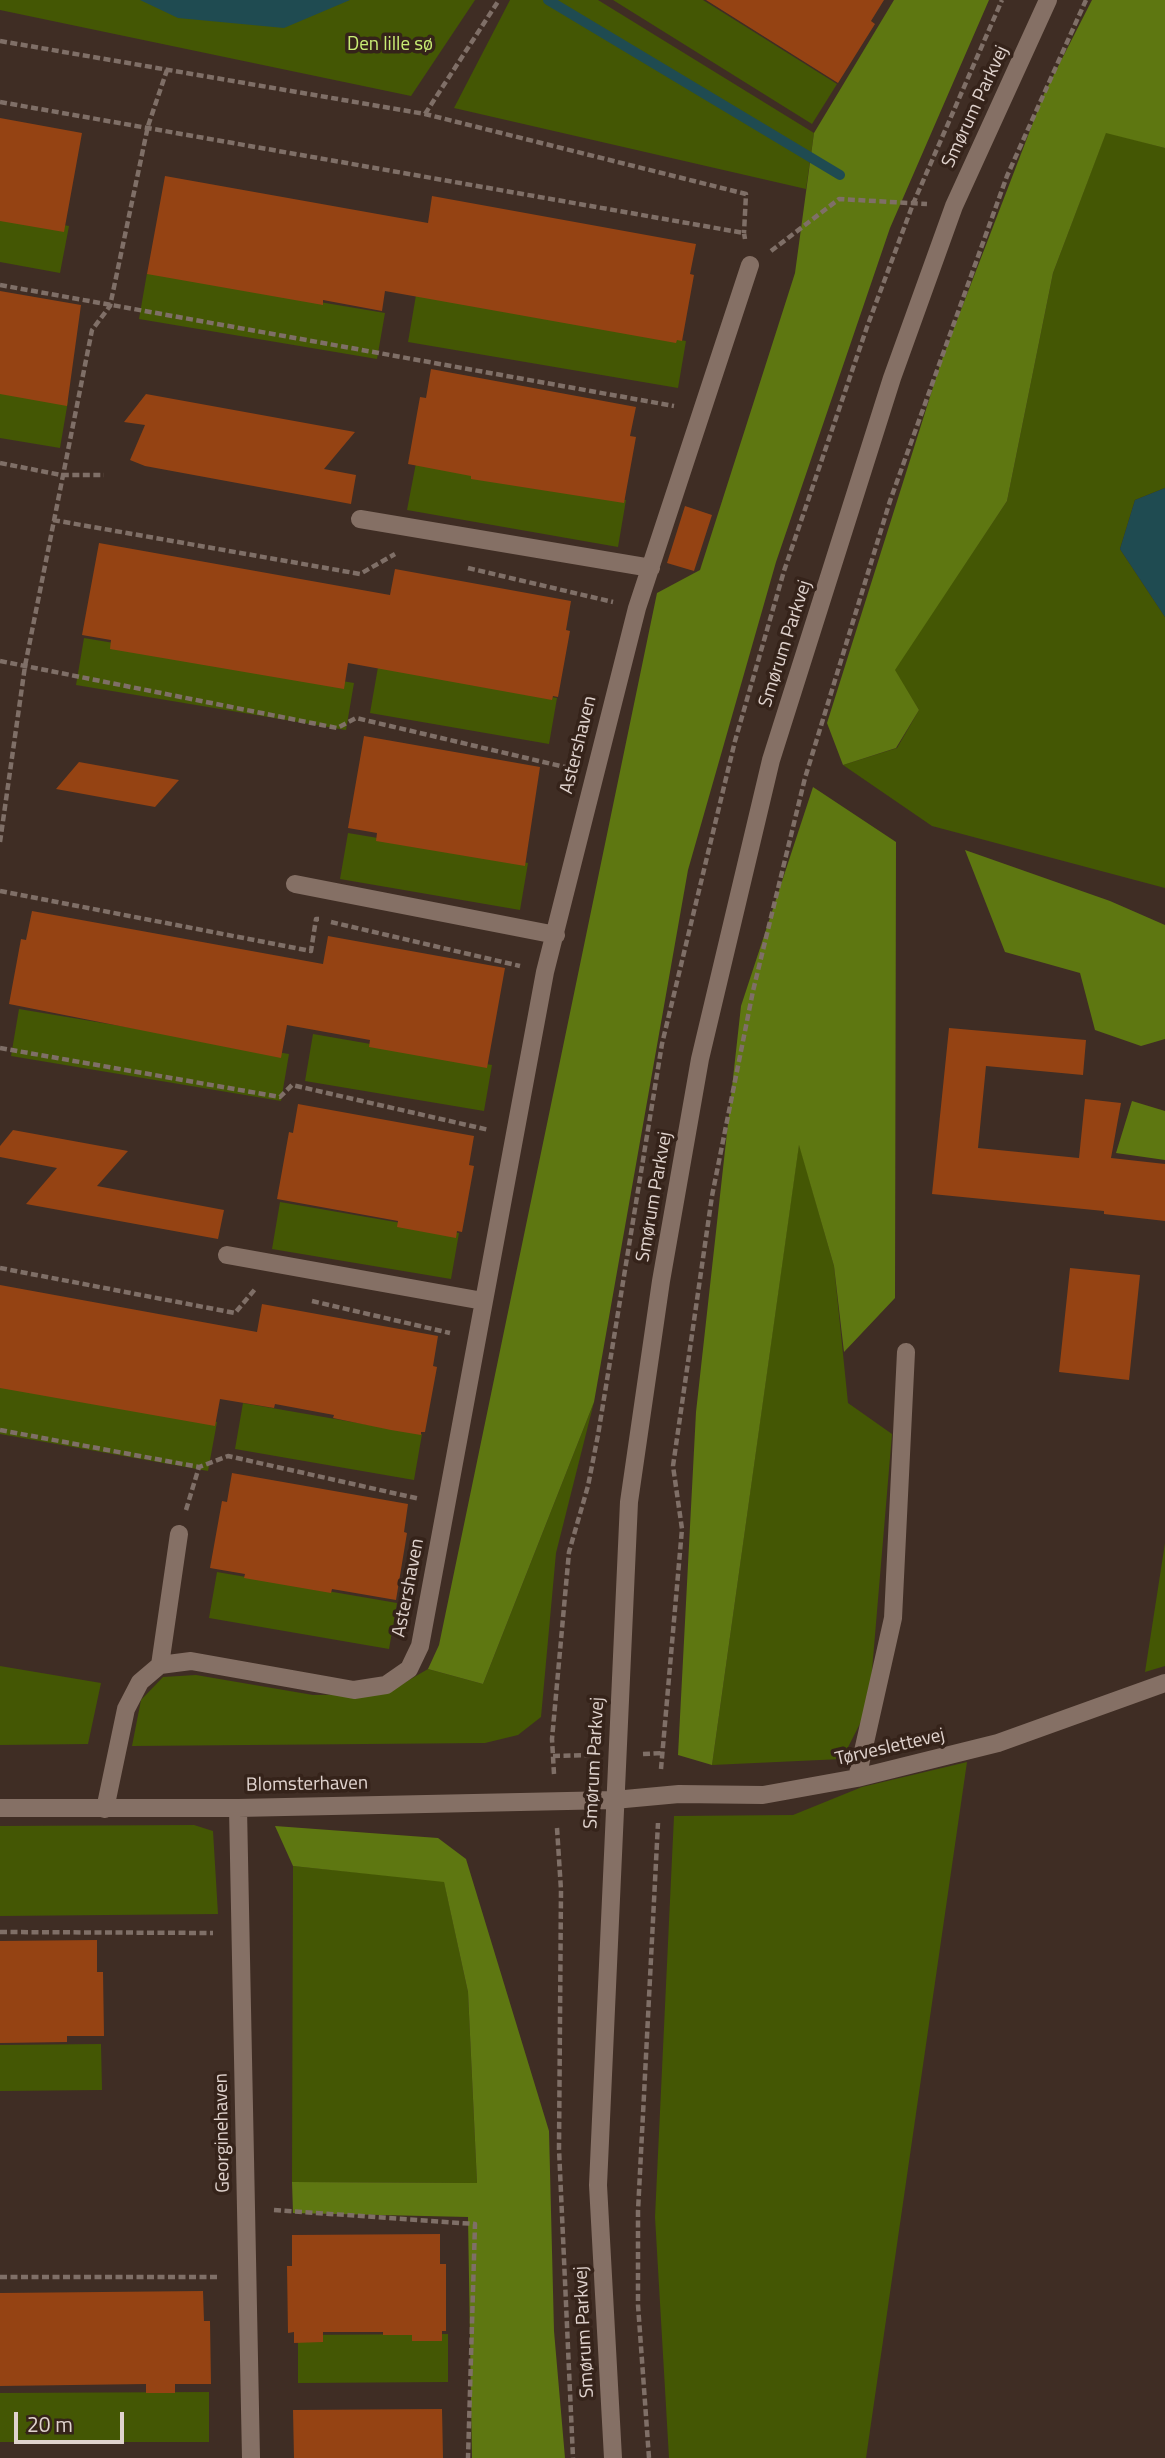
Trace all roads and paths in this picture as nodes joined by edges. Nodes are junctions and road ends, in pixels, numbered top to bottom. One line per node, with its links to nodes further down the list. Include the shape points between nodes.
1 (499, 0): 7 (path)
2 (1048, 0): 9 (street, Smørum Parkvej)
3 (1086, 0): 10 (path)
4 (0, 41): 5 (path)
5 (167, 70): 7 (path); 8 (path)
6 (0, 102): 8 (path)
7 (425, 114): 11 (path, via 746,194)
8 (148, 126): 11 (path); 14 (path)
9 (954, 206): 10 (path); 12 (path, via 839,199); 50 (street, Smørum Parkvej, via 892,378 771,760 701,1059 661,1281 629,1502)
10 (995, 209): 49 (path, via 890,501 805,778 753,991 712,1196 673,1466 682,1530)
11 (744, 233): 12 (path)
12 (750, 265): 15 (street, Astershaven)
13 (0, 285): 14 (path)
14 (110, 306): 15 (path); 17 (path, via 92,330)
15 (700, 411): 23 (street, Astershaven)
16 (0, 463): 17 (path)
17 (61, 475): 18 (path); 20 (path)
18 (104, 475)
19 (360, 519): 23 (street)
20 (53, 520): 21 (path, via 360,574); 26 (path)
21 (399, 552)
22 (465, 567): 24 (path)
23 (651, 568): 24 (street, Astershaven)
24 (637, 608): 27 (street, Astershaven)
25 (0, 661): 26 (path)
26 (25, 666): 27 (path, via 337,728 356,718); 28 (path)
27 (593, 774): 31 (street, Astershaven)
28 (0, 842)
29 (295, 884): 31 (street)
30 (0, 891): 32 (path, via 311,951 316,919)
31 (556, 935): 32 (street, Astershaven)
32 (545, 972): 34 (street, Astershaven)
33 (0, 1048): 34 (path, via 280,1097 292,1085)
34 (514, 1135): 39 (street, Astershaven)
35 (227, 1255): 39 (street)
36 (0, 1268): 37 (path, via 235,1313 254,1288)
37 (268, 1291)
38 (307, 1300): 40 (path)
39 (483, 1301): 40 (street, Astershaven)
40 (476, 1339): 44 (street, Astershaven)
41 (906, 1352): 48 (street, via 893,1618)
42 (0, 1430): 43 (path)
43 (199, 1467): 44 (path, via 228,1456); 45 (path)
44 (447, 1505): 46 (street, Astershaven, via 420,1646 409,1669 386,1685 354,1690 191,1661)
45 (179, 1534): 46 (street)
46 (160, 1665): 53 (street, via 140,1682 125,1709)
47 (1165, 1683): 48 (street, Tørveslettevej, via 998,1743)
48 (857, 1779): 49 (street, Tørveslettevej, via 763,1795)
49 (659, 1796): 50 (street, Tørveslettevej); 64 (path, via 638,2211 638,2305)
50 (614, 1800): 52 (street, Blomsterhaven); 63 (street, Smørum Parkvej, via 598,2185)
51 (0, 1808): 53 (street, Blomsterhaven)
52 (238, 1808): 53 (street, Blomsterhaven); 56 (street, Georginehaven)
53 (105, 1809)
54 (558, 1845): 62 (path, via 559,2149)
55 (0, 1932): 56 (path)
56 (239, 1933): 57 (street, Georginehaven)
57 (246, 2209): 58 (street, Georginehaven); 61 (path, via 475,2224)
58 (247, 2276): 59 (path); 60 (street, Georginehaven)
59 (0, 2277)
60 (251, 2458)
61 (468, 2458)
62 (573, 2458)
63 (613, 2458)
64 (649, 2458)

